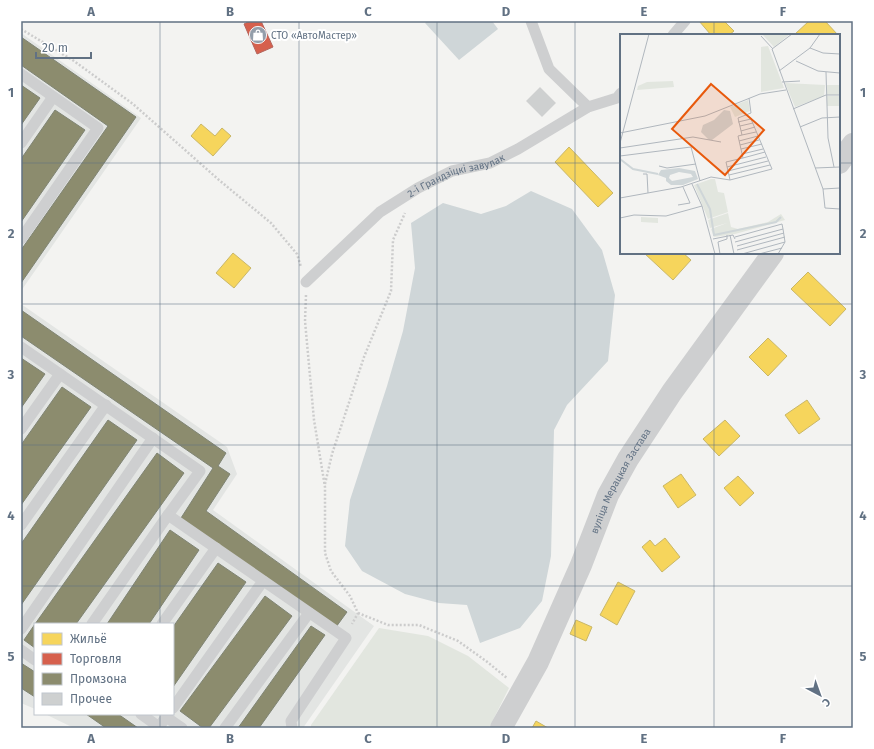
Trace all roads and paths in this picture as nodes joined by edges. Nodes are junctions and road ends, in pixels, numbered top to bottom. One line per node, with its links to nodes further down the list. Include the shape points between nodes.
1 (532, 21): 8 (lane, via 549,69)
2 (685, 21): 4 (lane)
3 (21, 29): 15 (path, via 74,61 134,104 271,223 297,254)
4 (675, 34)
5 (21, 74): 7 (lane)
6 (620, 94): 8 (lane, 2-і Грандзіцкі завулак, via 617,98)
7 (53, 97): 9 (lane); 13 (lane, via 98,128)
8 (588, 107): 12 (lane, 2-і Грандзіцкі завулак, via 490,163 452,171)
9 (21, 143)
10 (853, 144): 11 (street)
11 (840, 162)
12 (418, 188): 15 (lane, 2-і Грандзіцкі завулак, via 380,212); 21 (path, via 393,240 391,292 364,357 332,454)
13 (21, 239)
14 (773, 254): 34 (street, вуліца Мерацкая Застава, via 672,392 624,465 608,495 582,565)
15 (306, 282): 21 (path, via 305,321 314,420)
16 (21, 347): 17 (lane)
17 (60, 374): 18 (lane); 19 (lane)
18 (106, 405): 20 (lane); 23 (lane)
19 (21, 429)
20 (153, 438): 22 (lane, via 200,471); 30 (lane)
21 (324, 488): 27 (path, via 325,553 332,572 350,596)
22 (168, 515): 24 (lane); 28 (lane)
23 (21, 525)
24 (216, 548): 25 (lane); 29 (lane)
25 (263, 581): 26 (lane); 35 (lane)
26 (310, 613): 31 (lane); 39 (lane)
27 (358, 613): 31 (path); 34 (path, via 388,625 419,625 458,641)
28 (93, 623)
29 (163, 623)
30 (21, 629)
31 (346, 638): 40 (lane, via 291,721)
32 (21, 650): 33 (lane)
33 (34, 659)
34 (522, 691): 41 (street, вуліца Мерацкая Застава)
35 (174, 707)
36 (142, 715): 37 (lane, via 159,727)
37 (167, 716): 38 (lane)
38 (182, 728)
39 (225, 728)
40 (292, 728)
41 (501, 728)

